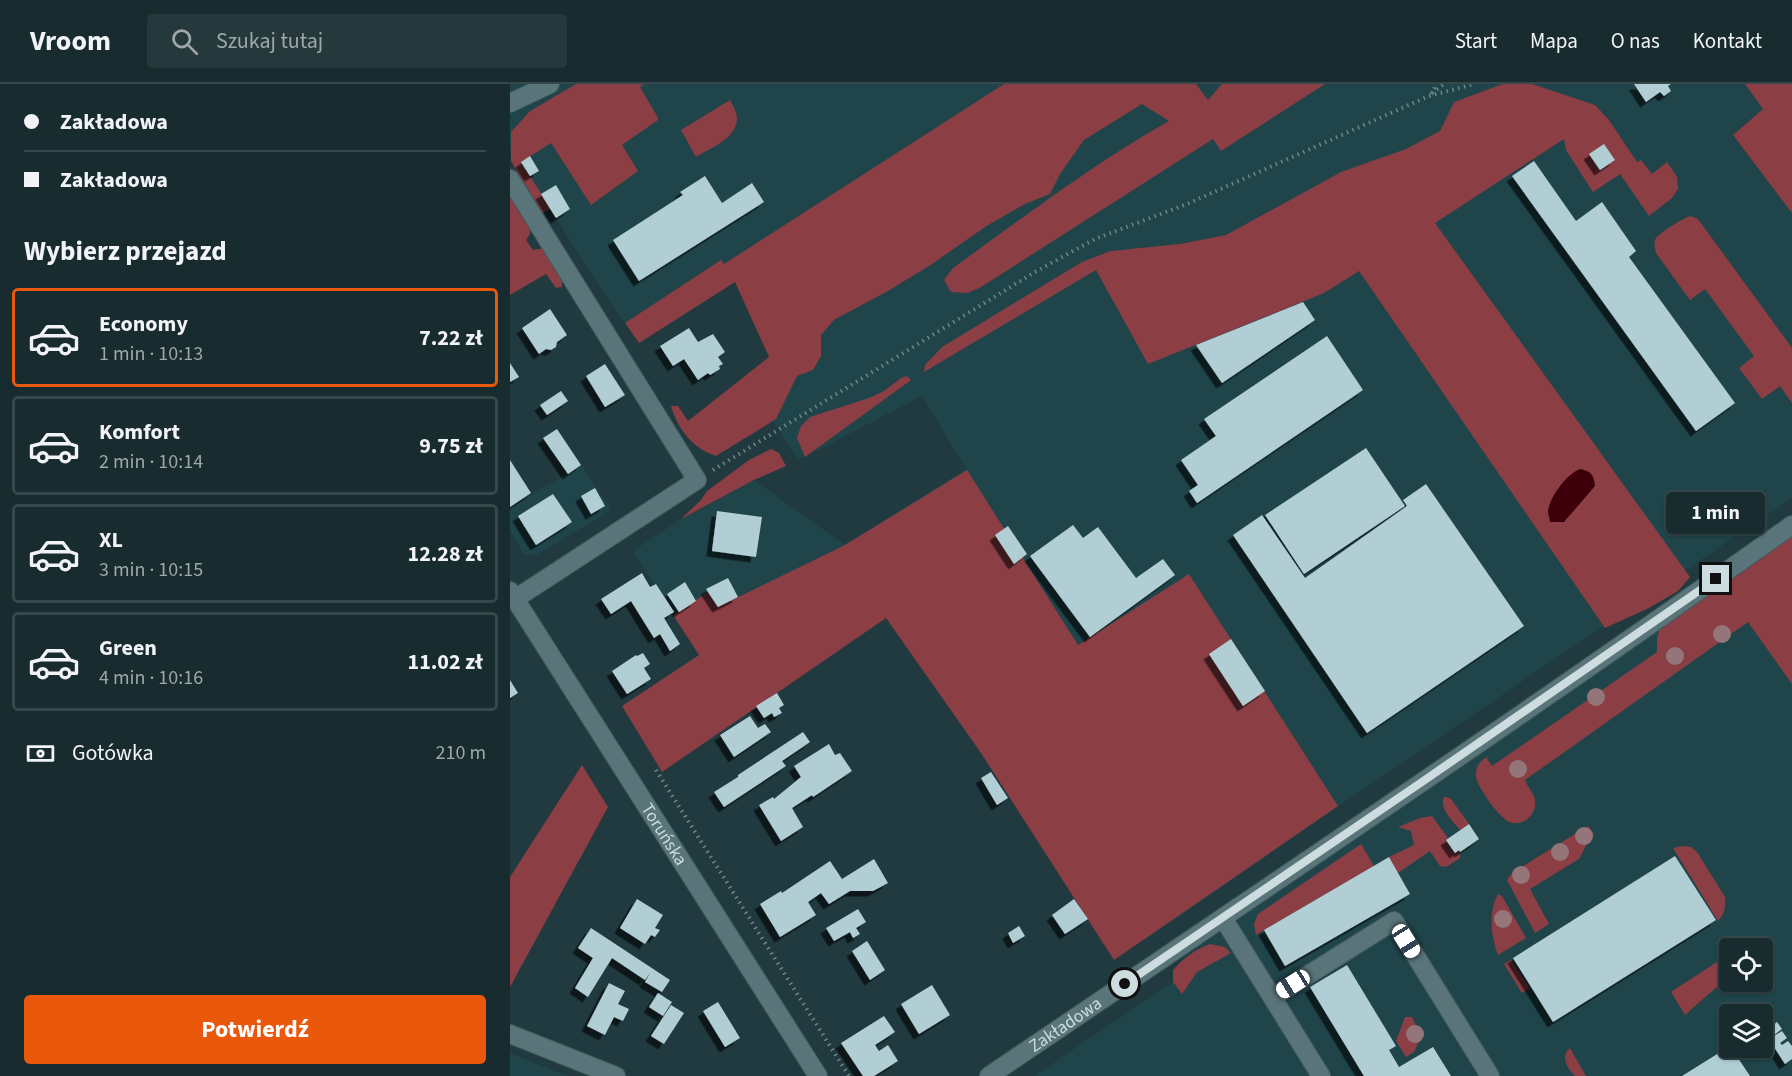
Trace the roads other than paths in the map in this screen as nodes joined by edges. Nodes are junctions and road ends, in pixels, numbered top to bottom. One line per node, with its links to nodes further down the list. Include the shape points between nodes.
1 (550, 84): 2 (street)
2 (510, 103)
3 (510, 179): 5 (street, via 697,480)
4 (1792, 525): 6 (street, Zakładowa)
5 (513, 595): 9 (street, Toruńska)
6 (1223, 918): 7 (street); 11 (street, Zakładowa)
7 (1273, 997): 12 (street); 13 (street, via 1394,921)
8 (510, 1034): 10 (street)
9 (816, 1075)
10 (616, 1076)
11 (989, 1076)
12 (1322, 1076)
13 (1490, 1076)

